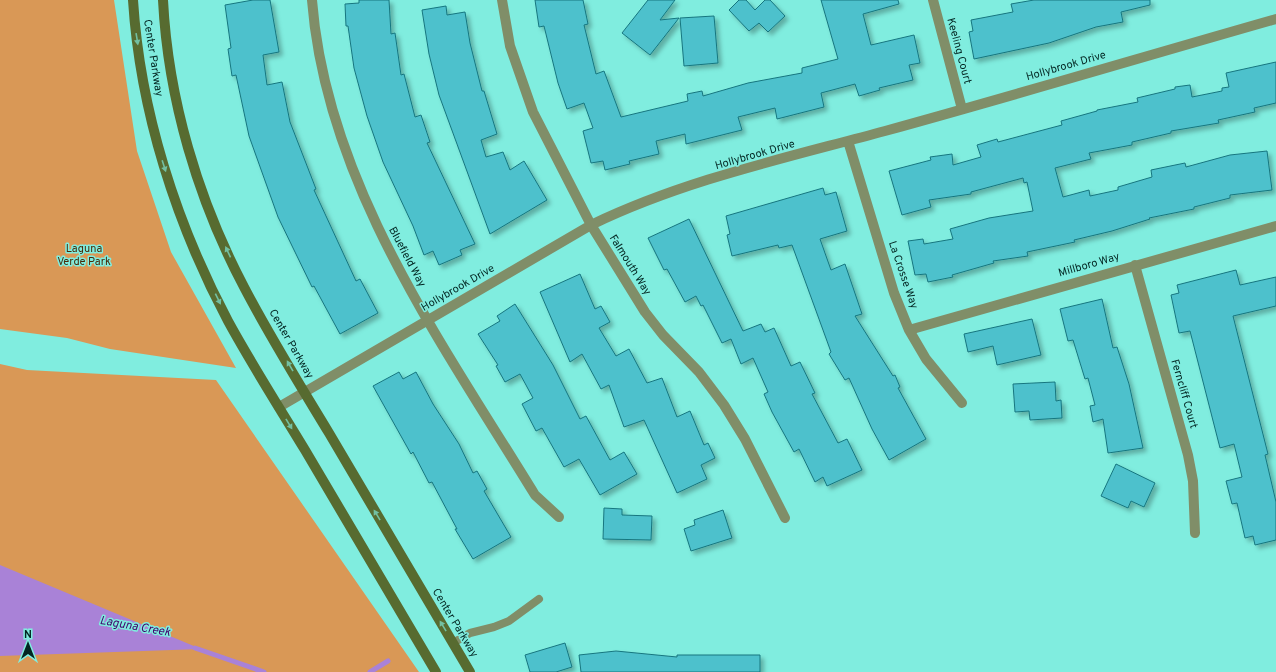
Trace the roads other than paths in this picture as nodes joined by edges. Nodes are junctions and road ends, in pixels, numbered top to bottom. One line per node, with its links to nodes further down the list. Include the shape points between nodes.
1 (133, 0): 16 (main road, Center Parkway, one-way to 16, via 149,106 161,156 177,205 197,257 228,320)
2 (163, 0): 14 (main road, Center Parkway, one-way to 2, via 244,287 220,237 201,186 175,87)
3 (312, 0): 12 (street, Bluefield Way, via 320,58 334,115 353,171 376,225)
4 (502, 0): 9 (street, Falmouth Way, via 510,46 532,112)
5 (932, 0): 7 (street, Keeling Court)
6 (1276, 19): 7 (street, Hollybrook Drive)
7 (962, 109): 8 (street, Hollybrook Drive)
8 (848, 141): 9 (street, Hollybrook Drive, via 673,190); 13 (street, La Crosse Way, via 894,293)
9 (591, 225): 12 (street, Hollybrook Drive); 18 (street, Falmouth Way, via 645,312 663,335 699,372 724,405 745,439)
10 (1276, 226): 11 (street, Millboro Way)
11 (1135, 265): 13 (street, Millboro Way); 19 (street, Ferncliff Court, via 1188,455 1193,481)
12 (427, 319): 14 (street, Hollybrook Drive); 17 (street, Bluefield Way, via 535,495)
13 (909, 330): 15 (street, La Crosse Way, via 926,359)
14 (304, 392): 16 (street, Hollybrook Drive); 21 (main road, Center Parkway, one-way to 14)
15 (962, 403)
16 (279, 407): 22 (main road, Center Parkway, one-way to 22)
17 (559, 517)
18 (785, 518)
19 (1195, 533)
20 (539, 599): 21 (lane, via 509,621 470,633)
21 (453, 643): 23 (main road, Center Parkway)
22 (436, 672)
23 (470, 672)

